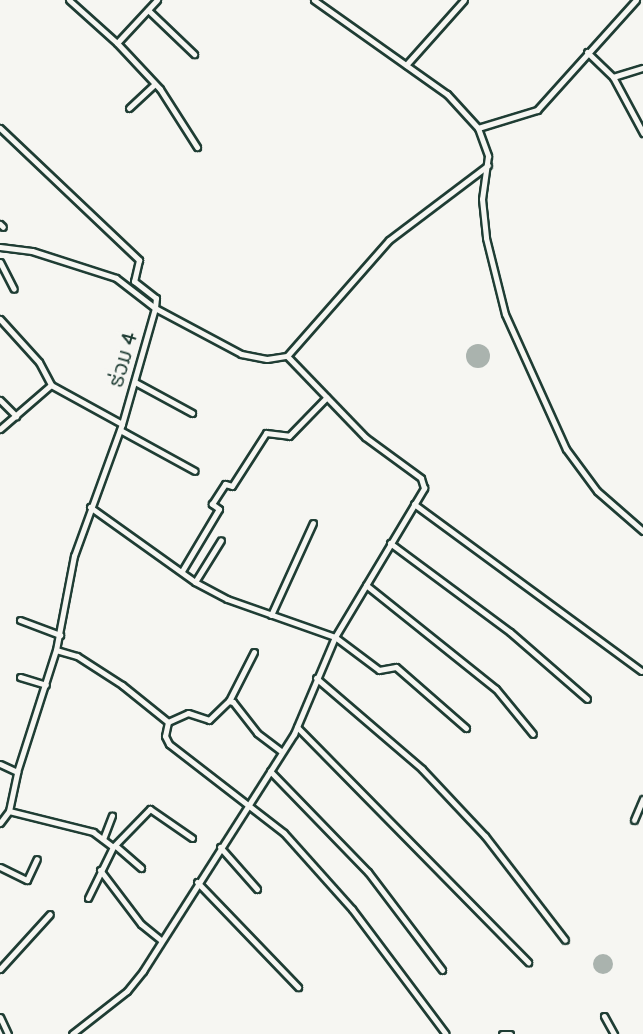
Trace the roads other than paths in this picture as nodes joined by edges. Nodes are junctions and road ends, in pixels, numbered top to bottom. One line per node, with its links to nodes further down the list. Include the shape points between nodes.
1 (69, 0): 7 (street)
2 (157, 0): 6 (street)
3 (314, 0): 10 (street)
4 (464, 0): 10 (street)
5 (636, 0): 8 (street)
6 (148, 10): 7 (street); 9 (street)
7 (117, 43): 13 (street)
8 (587, 52): 12 (street); 16 (street, via 532,114)
9 (194, 54)
10 (406, 65): 16 (street, via 447,94)
11 (643, 68): 12 (street)
12 (613, 77): 17 (street)
13 (155, 84): 14 (street); 18 (street)
14 (129, 108)
15 (0, 128): 22 (street, via 139,260)
16 (478, 128): 19 (street)
17 (643, 134)
18 (198, 147)
19 (488, 165): 27 (street, via 389,240); 40 (street, via 482,199 486,238 505,314 566,449 597,491)
20 (0, 247): 24 (street, via 32,251 102,273)
21 (0, 262): 23 (street)
22 (134, 281): 24 (street); 25 (street, via 156,298)
23 (14, 289)
24 (131, 290): 25 (street)
25 (155, 307): 27 (street, ຮ່ວມ 4, via 241,354 267,359); 28 (street, ຮ່ວມ 4)
26 (0, 319): 29 (street, via 38,362)
27 (287, 356): 30 (street)
28 (135, 382): 32 (street); 34 (street, ຮ່ວມ 4)
29 (51, 385): 33 (street); 34 (street)
30 (327, 397): 37 (street, via 384,453 421,478 424,488); 43 (street, via 289,436 267,433 232,486 225,484 212,504 219,509)
31 (0, 400): 33 (street)
32 (192, 414)
33 (16, 416): 35 (street)
34 (121, 427): 36 (street); 38 (street, ຮ່ວມ 4)
35 (0, 429)
36 (195, 471)
37 (414, 504): 42 (street); 52 (street)
38 (90, 507): 43 (street); 48 (street, ຮ່ວມ 4, via 74,556)
39 (313, 523): 46 (street)
40 (643, 531)
41 (222, 540): 44 (street)
42 (390, 543): 45 (street); 56 (street, via 510,632)
43 (182, 571): 44 (street)
44 (195, 582): 46 (street)
45 (366, 585): 49 (street); 61 (street, via 496,689)
46 (271, 615): 49 (street)
47 (20, 620): 48 (street)
48 (60, 635): 50 (street, ຮ່ວມ 4)
49 (335, 637): 54 (street); 60 (street, via 379,670 393,665)
50 (56, 650): 55 (street, ຮ່ວມ 4); 58 (street, via 77,656)
51 (254, 652): 57 (street)
52 (642, 671)
53 (20, 677): 55 (street)
54 (316, 678): 59 (street); 85 (street, via 422,769 485,836)
55 (46, 685): 65 (street, ຮ່ວມ 4)
56 (587, 699)
57 (229, 701): 58 (street, via 209,720 188,713); 62 (street, via 241,708 257,733)
58 (169, 722): 67 (street, via 165,736 169,744 218,785)
59 (297, 727): 62 (street); 86 (street)
60 (466, 728)
61 (533, 734)
62 (282, 752): 64 (street)
63 (0, 764): 65 (street)
64 (270, 771): 67 (street); 88 (street, via 368,872)
65 (17, 772): 68 (street, ຮ່ວມ 4)
66 (643, 799): 70 (street)
67 (249, 803): 75 (street); 94 (street, via 284,833 352,909)
68 (9, 810): 71 (street, ຮ່ວມ 4); 73 (street)
69 (112, 816): 73 (street)
70 (634, 820)
71 (0, 823)
72 (192, 838): 74 (street, via 150,809)
73 (103, 839): 74 (street)
74 (115, 847): 78 (street); 79 (street)
75 (220, 848): 80 (street); 81 (street)
76 (37, 859): 77 (street, via 27,880)
77 (0, 867)
78 (141, 868)
79 (100, 870): 82 (street); 84 (street, via 141,924)
80 (197, 881): 84 (street); 89 (street)
81 (257, 889)
82 (88, 898)
83 (50, 914): 87 (street)
84 (160, 940): 93 (street, via 127,991)
85 (565, 940)
86 (528, 962)
87 (0, 969)
88 (442, 970)
89 (298, 987)
90 (604, 1016): 97 (street)
91 (0, 1017): 92 (street)
92 (8, 1034)
93 (72, 1034)
94 (446, 1034)
95 (502, 1034): 96 (street)
96 (509, 1034)
97 (614, 1034)

